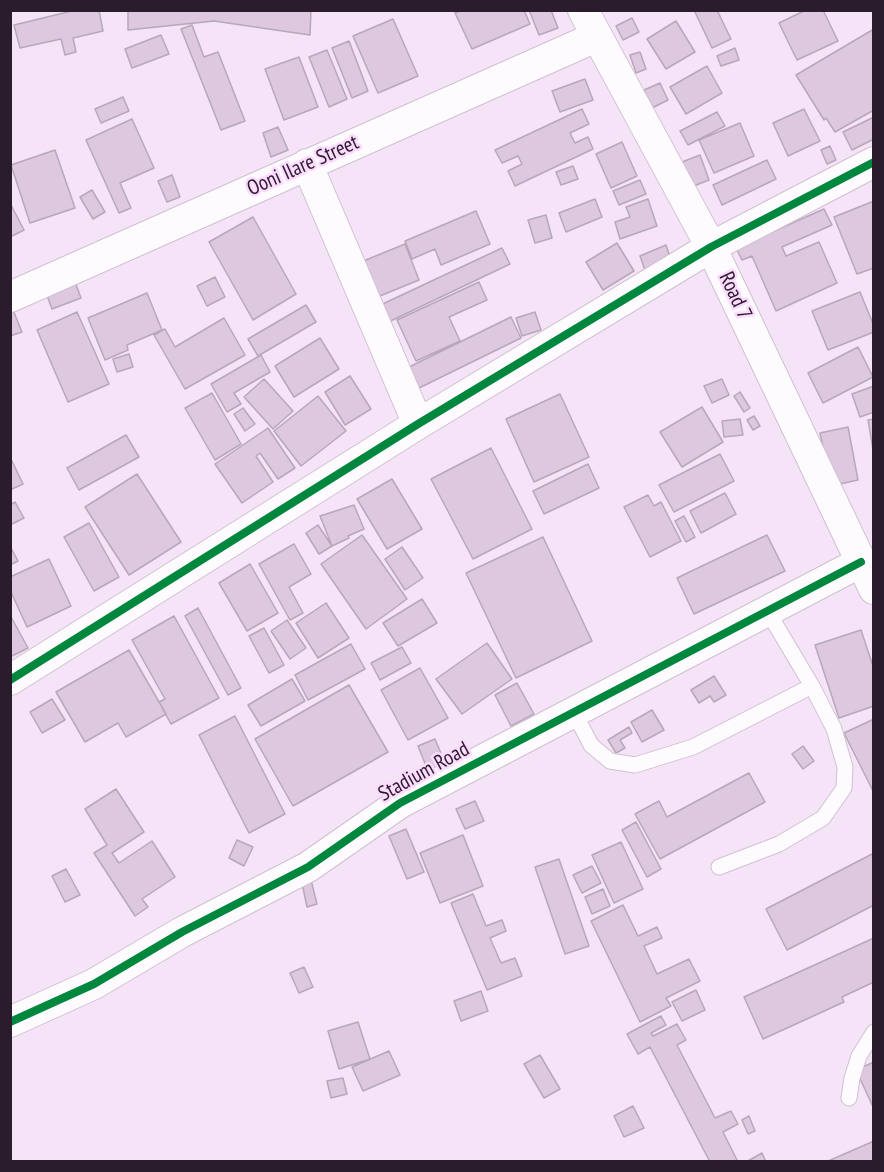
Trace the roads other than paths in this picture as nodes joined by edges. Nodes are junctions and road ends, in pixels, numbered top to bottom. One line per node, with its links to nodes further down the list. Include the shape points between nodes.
1 (583, 10): 2 (street, Road 7)
2 (596, 37): 4 (street, Ooni Ilare Street); 5 (street, Road 7)
3 (873, 162): 5 (street)
4 (307, 164): 6 (street, Ooni Ilare Street); 7 (street)
5 (711, 247): 7 (street); 8 (street, Road 7)
6 (10, 297)
7 (418, 424): 11 (street)
8 (861, 562): 9 (street, Road 7); 10 (street, Stadium Road)
9 (873, 589)
10 (768, 612): 12 (lane); 13 (street, Stadium Road)
11 (10, 680)
12 (812, 686): 13 (lane, via 693,747 635,765 610,761 591,745); 14 (lane, via 834,729 845,767 844,788 823,818 779,844)
13 (574, 712): 15 (street, Stadium Road, via 400,803 308,867 182,932 94,984)
14 (719, 867)
15 (10, 1022)
16 (873, 1032): 17 (lane, via 859,1056)
17 (849, 1098)

